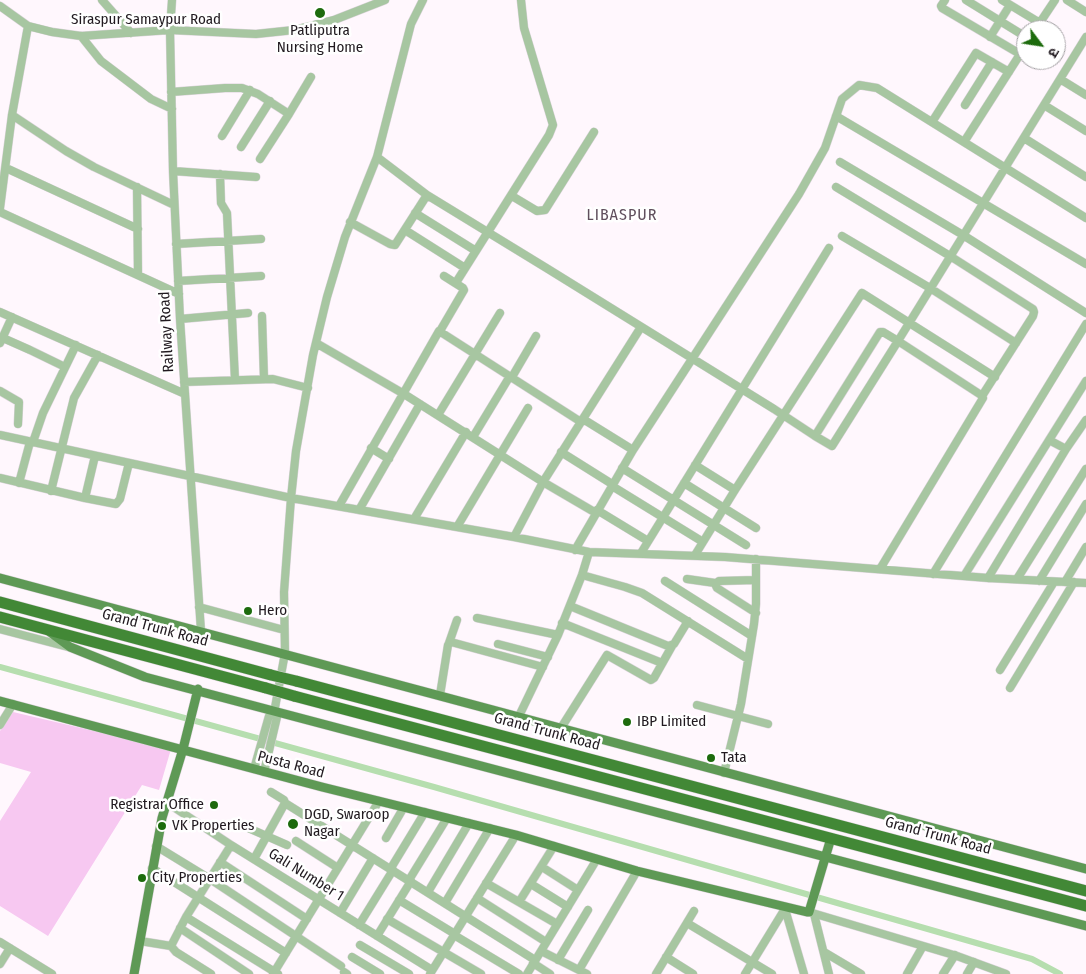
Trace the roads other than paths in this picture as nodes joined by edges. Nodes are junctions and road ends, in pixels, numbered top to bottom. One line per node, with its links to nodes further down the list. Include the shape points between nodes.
1 (103, 0): 20 (street)
2 (172, 0): 18 (street, Railway Road)
3 (385, 0): 18 (street, Siraspur Samaypur Road, via 334,20 294,30 256,34)
4 (423, 0): 49 (street, via 411,24)
5 (521, 0): 61 (street, via 524,28 553,125)
6 (945, 0): 22 (street, via 942,8)
7 (966, 0): 16 (street)
8 (1002, 0): 11 (street)
9 (1054, 0): 15 (street)
10 (1067, 0): 13 (street)
11 (1010, 5): 14 (street); 16 (street)
12 (0, 6): 17 (street, Siraspur Samaypur Road)
13 (1086, 12)
14 (1028, 20)
15 (1041, 20)
16 (1000, 21): 19 (street); 22 (street)
17 (28, 26): 21 (street, Siraspur Samaypur Road); 38 (street)
18 (170, 30): 20 (street, Siraspur Samaypur Road); 31 (street, Railway Road)
19 (1016, 30)
20 (130, 33): 21 (street, Siraspur Samaypur Road)
21 (81, 36): 36 (street, via 101,61 151,99)
22 (990, 37): 24 (street)
23 (1086, 37): 29 (street)
24 (1016, 52)
25 (1016, 61): 27 (street)
26 (992, 62): 27 (street); 35 (street); 40 (street, via 976,53)
27 (1009, 72): 45 (street)
28 (311, 77): 37 (street)
29 (1060, 79): 32 (street); 34 (street)
30 (250, 90): 31 (street, via 225,88); 33 (street); 43 (street)
31 (171, 92): 36 (street, Railway Road)
32 (1086, 95)
33 (270, 101): 37 (street); 48 (street)
34 (1044, 104): 41 (street); 44 (street)
35 (965, 105)
36 (172, 110): 54 (street, Railway Road)
37 (289, 114): 50 (street)
38 (12, 115): 47 (street); 58 (street, via 66,151)
39 (836, 116): 40 (street, via 842,99 861,84 877,88); 62 (street); 110 (street, via 825,148 799,194)
40 (932, 122): 45 (street)
41 (1086, 131)
42 (594, 132): 61 (street, via 545,210 537,211)
43 (222, 136)
44 (1024, 138): 52 (street); 56 (street)
45 (964, 142): 52 (street)
46 (0, 145): 47 (street)
47 (9, 145): 53 (street)
48 (240, 147)
49 (377, 157): 60 (street); 68 (street)
50 (260, 159)
51 (840, 162): 72 (street)
52 (1005, 167): 62 (street); 67 (street)
53 (6, 168): 64 (street); 69 (street)
54 (173, 171): 55 (street); 63 (street, Railway Road)
55 (220, 174): 57 (street); 75 (street)
56 (1086, 176)
57 (256, 177)
58 (137, 187): 63 (street); 69 (street)
59 (836, 187): 79 (street)
60 (426, 195): 66 (street); 71 (street)
61 (512, 196): 71 (street)
62 (983, 204): 72 (street); 80 (street)
63 (174, 205): 76 (street, Railway Road)
64 (0, 208)
65 (0, 212): 82 (street)
66 (415, 213): 70 (street); 78 (street)
67 (1086, 218)
68 (350, 222): 70 (street, via 393,245); 106 (street)
69 (138, 229): 82 (street)
70 (405, 230): 81 (street)
71 (489, 232): 78 (street); 100 (street)
72 (963, 235): 79 (street); 93 (street)
73 (842, 236): 88 (street)
74 (261, 239): 75 (street)
75 (228, 241): 76 (street); 85 (street)
76 (176, 244): 86 (street, Railway Road)
77 (829, 248): 119 (street)
78 (476, 251): 81 (street)
79 (950, 256): 88 (street); 105 (street, via 1032,308 1034,314)
80 (1085, 261)
81 (465, 268): 87 (street)
82 (138, 276): 89 (street)
83 (261, 276): 85 (street)
84 (444, 276): 101 (street, via 464,290)
85 (230, 278): 86 (street); 94 (street)
86 (178, 281): 89 (street, Railway Road)
87 (457, 281)
88 (930, 288): 98 (street); 105 (street)
89 (179, 294): 97 (street, Railway Road)
90 (0, 312): 96 (street)
91 (500, 312): 108 (street)
92 (248, 313): 94 (street)
93 (1086, 313)
94 (231, 315): 97 (street); 115 (street)
95 (262, 316): 114 (street)
96 (12, 317): 103 (street); 107 (street)
97 (180, 319): 117 (street, Railway Road)
98 (909, 322): 104 (street); 113 (street); 127 (street, via 862,293)
99 (1086, 324): 181 (street)
100 (641, 327): 110 (street); 128 (street)
101 (440, 331): 108 (street); 121 (street)
102 (536, 336): 112 (street)
103 (1, 341): 111 (street)
104 (898, 341): 123 (street); 133 (street, via 880,332); 133 (street, via 832,446)
105 (1016, 342): 113 (street)
106 (316, 343): 118 (street); 121 (street)
107 (76, 345): 109 (street); 111 (street)
108 (476, 354): 112 (street); 126 (street)
109 (98, 355): 122 (street); 138 (street, via 74,398)
110 (691, 358): 119 (street); 140 (street)
111 (65, 367): 136 (street)
112 (511, 376): 128 (street); 134 (street)
113 (995, 377): 123 (street)
114 (264, 379): 115 (street); 118 (street, via 287,381)
115 (235, 380): 117 (street)
116 (1086, 380): 135 (street)
117 (184, 382): 122 (street, Railway Road)
118 (308, 388): 158 (street)
119 (741, 389): 127 (street); 146 (street)
120 (0, 391): 130 (street, via 19,402)
121 (402, 393): 124 (street); 137 (street)
122 (185, 394): 149 (street, Railway Road)
123 (982, 396): 180 (street)
124 (420, 404): 126 (street); 144 (street)
125 (528, 408): 142 (street)
126 (438, 415): 131 (street)
127 (783, 415): 133 (street); 155 (street)
128 (582, 420): 140 (street); 141 (street)
129 (1086, 420): 139 (street)
130 (18, 424)
131 (466, 432): 134 (street); 166 (street)
132 (0, 435): 136 (street)
133 (816, 436)
134 (473, 437): 142 (street)
135 (1048, 440): 139 (street); 183 (street)
136 (31, 442): 138 (street); 153 (street)
137 (371, 448): 144 (street); 161 (street)
138 (62, 449): 143 (street); 156 (street)
139 (1066, 449): 185 (street)
140 (633, 450): 147 (street)
141 (562, 452): 151 (street); 154 (street)
142 (500, 454): 151 (street); 168 (street)
143 (95, 456): 145 (street); 157 (street)
144 (389, 458): 163 (street)
145 (129, 463): 149 (street); 157 (street, via 119,502 111,504)
146 (695, 465): 152 (street); 155 (street)
147 (622, 468): 154 (street); 159 (street)
148 (1086, 469): 187 (street)
149 (190, 476): 158 (street); 198 (street, Railway Road)
150 (0, 478): 153 (street)
151 (543, 482): 164 (street); 170 (street)
152 (684, 482): 159 (street); 162 (street)
153 (19, 483): 156 (street)
154 (612, 485): 164 (street); 165 (street)
155 (735, 490): 162 (street)
156 (51, 491): 157 (street)
157 (85, 498)
158 (291, 498): 161 (street); 207 (street)
159 (674, 499): 165 (street); 167 (street)
160 (1086, 504): 190 (street)
161 (339, 506): 163 (street)
162 (724, 507): 167 (street); 169 (street)
163 (359, 510): 166 (street)
164 (596, 512): 171 (street); 175 (street)
165 (663, 517): 171 (street); 172 (street)
166 (414, 519): 168 (street)
167 (714, 525): 172 (street); 173 (street)
168 (457, 527): 170 (street)
169 (756, 528)
170 (514, 537): 175 (street)
171 (648, 541): 177 (street)
172 (703, 542): 178 (street)
173 (746, 545)
174 (1086, 547): 192 (street)
175 (575, 550): 176 (street)
176 (589, 552): 177 (street); 182 (street)
177 (641, 553): 178 (street)
178 (696, 555): 179 (street)
179 (756, 559): 180 (street); 188 (street)
180 (880, 569): 181 (street)
181 (933, 574): 183 (street)
182 (582, 575): 197 (street); 203 (street, via 626,586)
183 (964, 576): 185 (street)
184 (0, 578): 208 (main road)
185 (988, 578): 187 (street)
186 (687, 579): 194 (street)
187 (1017, 579): 190 (street)
188 (756, 580): 194 (street); 199 (street)
189 (665, 581): 210 (street)
190 (1039, 581): 191 (street)
191 (1054, 582): 192 (street); 220 (street)
192 (1065, 582): 193 (street)
193 (1074, 582): 195 (street); 221 (street)
194 (715, 583): 199 (street, via 717,588)
195 (1086, 583)
196 (0, 602): 273 (highway, Grand Trunk Road, bridge)
197 (570, 606): 204 (street); 213 (street, via 665,646)
198 (199, 608): 207 (street); 208 (street, Railway Road)
199 (756, 613): 210 (street)
200 (0, 617): 206 (highway, Grand Trunk Road)
201 (478, 618): 209 (street)
202 (457, 620): 211 (street)
203 (688, 621): 213 (street); 217 (street)
204 (562, 624): 209 (street); 218 (street)
205 (0, 629): 214 (street)
206 (47, 630): 214 (main road); 250 (highway, Grand Trunk Road, bridge)
207 (284, 630): 215 (street)
208 (201, 631): 215 (main road)
209 (558, 635): 216 (street)
210 (752, 636): 217 (street)
211 (449, 643): 219 (street); 223 (street)
212 (498, 644): 216 (street)
213 (672, 646): 218 (street)
214 (70, 647): 222 (main road, via 145,677)
215 (285, 653): 223 (main road); 227 (street)
216 (548, 656): 219 (street)
217 (748, 659): 229 (street)
218 (662, 663): 232 (street, via 650,680 606,654)
219 (543, 667): 228 (street)
220 (1000, 670)
221 (1010, 688)
222 (198, 690): 227 (main road); 233 (main road)
223 (440, 695): 228 (main road)
224 (0, 701): 225 (main road, Pusta Road)
225 (12, 704): 231 (street); 233 (main road, Pusta Road)
226 (697, 705): 229 (street)
227 (275, 712): 234 (street, via 269,716); 235 (street, via 277,717); 257 (main road)
228 (519, 716): 232 (main road)
229 (738, 716): 230 (street); 236 (street)
230 (768, 724)
231 (0, 725)
232 (561, 728): 236 (main road)
233 (184, 745): 234 (main road, Pusta Road); 239 (main road)
234 (254, 769): 235 (main road, Pusta Road)
235 (264, 772): 238 (main road, Pusta Road)
236 (724, 773): 266 (main road)
237 (271, 792): 240 (street)
238 (379, 801): 241 (main road, Pusta Road); 252 (street)
239 (166, 802): 253 (street, Gali Number 1); 255 (main road)
240 (285, 803): 248 (street); 252 (street)
241 (404, 807): 242 (main road, Pusta Road); 249 (street)
242 (425, 812): 243 (main road, Pusta Road); 265 (street)
243 (447, 818): 244 (main road, Pusta Road); 269 (street)
244 (468, 822): 246 (main road, Pusta Road); 274 (street)
245 (246, 827): 248 (street)
246 (490, 828): 247 (main road, Pusta Road); 280 (street)
247 (516, 835): 256 (main road, Pusta Road); 270 (street)
248 (266, 838): 254 (street); 259 (street)
249 (386, 838)
250 (831, 838): 257 (main road); 281 (highway, Grand Trunk Road)
251 (296, 841): 264 (street)
252 (352, 844): 258 (street); 264 (street)
253 (231, 845): 259 (street, Gali Number 1); 261 (street)
254 (286, 845)
255 (156, 846): 263 (main road); 268 (street)
256 (554, 846): 260 (main road, Pusta Road); 262 (street)
257 (825, 856): 285 (main road); 295 (main road)
258 (373, 858): 265 (street); 287 (street)
259 (254, 859): 277 (street, Gali Number 1)
260 (597, 859): 267 (main road, Pusta Road); 272 (street)
261 (220, 862): 268 (street); 290 (street)
262 (542, 867): 271 (street); 272 (street)
263 (152, 868): 275 (street); 300 (main road)
264 (338, 868): 277 (street)
265 (392, 869): 269 (street); 294 (street)
266 (1086, 869)
267 (637, 871): 283 (main road, Pusta Road); 319 (street)
268 (210, 879): 275 (street); 299 (street)
269 (410, 880): 274 (street); 278 (street)
270 (486, 883): 276 (street); 279 (street)
271 (531, 884): 279 (street); 282 (street)
272 (578, 890): 282 (street)
273 (1086, 891)
274 (428, 892): 280 (street)
275 (198, 898): 289 (street); 309 (street)
276 (477, 898): 288 (street); 302 (street)
277 (318, 900): 287 (street, Gali Number 1); 290 (street)
278 (399, 900): 291 (street); 297 (street)
279 (519, 902): 293 (street)
280 (445, 903): 288 (street)
281 (1086, 906)
282 (568, 907): 293 (street)
283 (786, 908): 285 (main road, Pusta Road); 316 (street); 338 (street)
284 (588, 910): 314 (street)
285 (811, 910): 305 (street); 308 (street)
286 (694, 911): 292 (street)
287 (340, 914): 294 (street, Gali Number 1)
288 (466, 916): 297 (street); 315 (street)
289 (186, 917): 296 (street); 322 (street)
290 (307, 919): 299 (street)
291 (387, 919): 298 (street); 310 (street)
292 (687, 923): 313 (street); 316 (street)
293 (557, 924): 302 (street)
294 (359, 925): 298 (street, Gali Number 1)
295 (1086, 926)
296 (180, 928): 304 (street); 326 (street)
297 (454, 935): 310 (street); 330 (street)
298 (377, 936): 321 (street, Gali Number 1)
299 (296, 937): 309 (street); 320 (street)
300 (140, 941): 304 (street); 324 (main road)
301 (0, 942): 306 (street)
302 (546, 942): 307 (street)
303 (360, 945): 328 (street)
304 (171, 946): 325 (street)
305 (923, 946): 311 (street); 341 (street)
306 (10, 948): 318 (street); 323 (street)
307 (541, 951): 314 (street); 315 (street)
308 (824, 952): 339 (street); 340 (street)
309 (286, 953): 322 (street)
310 (443, 953): 321 (street); 329 (street)
311 (955, 956): 317 (street); 342 (street)
312 (352, 957): 327 (street)
313 (666, 957): 334 (street); 335 (street)
314 (558, 960): 319 (street)
315 (534, 962): 331 (street); 332 (street)
316 (752, 962): 336 (street); 337 (street)
317 (974, 962): 343 (street); 344 (street)
318 (0, 964)
319 (579, 970): 333 (street)
320 (344, 971)
321 (431, 972)
322 (275, 973)
323 (52, 974)
324 (134, 974)
325 (211, 974)
326 (249, 974)
327 (380, 974)
328 (409, 974)
329 (481, 974)
330 (519, 974)
331 (527, 974)
332 (550, 974)
333 (587, 974)
334 (656, 974)
335 (693, 974)
336 (745, 974)
337 (772, 974)
338 (804, 974)
339 (829, 974)
340 (861, 974)
341 (906, 974)
342 (944, 974)
343 (967, 974)
344 (1006, 974)

